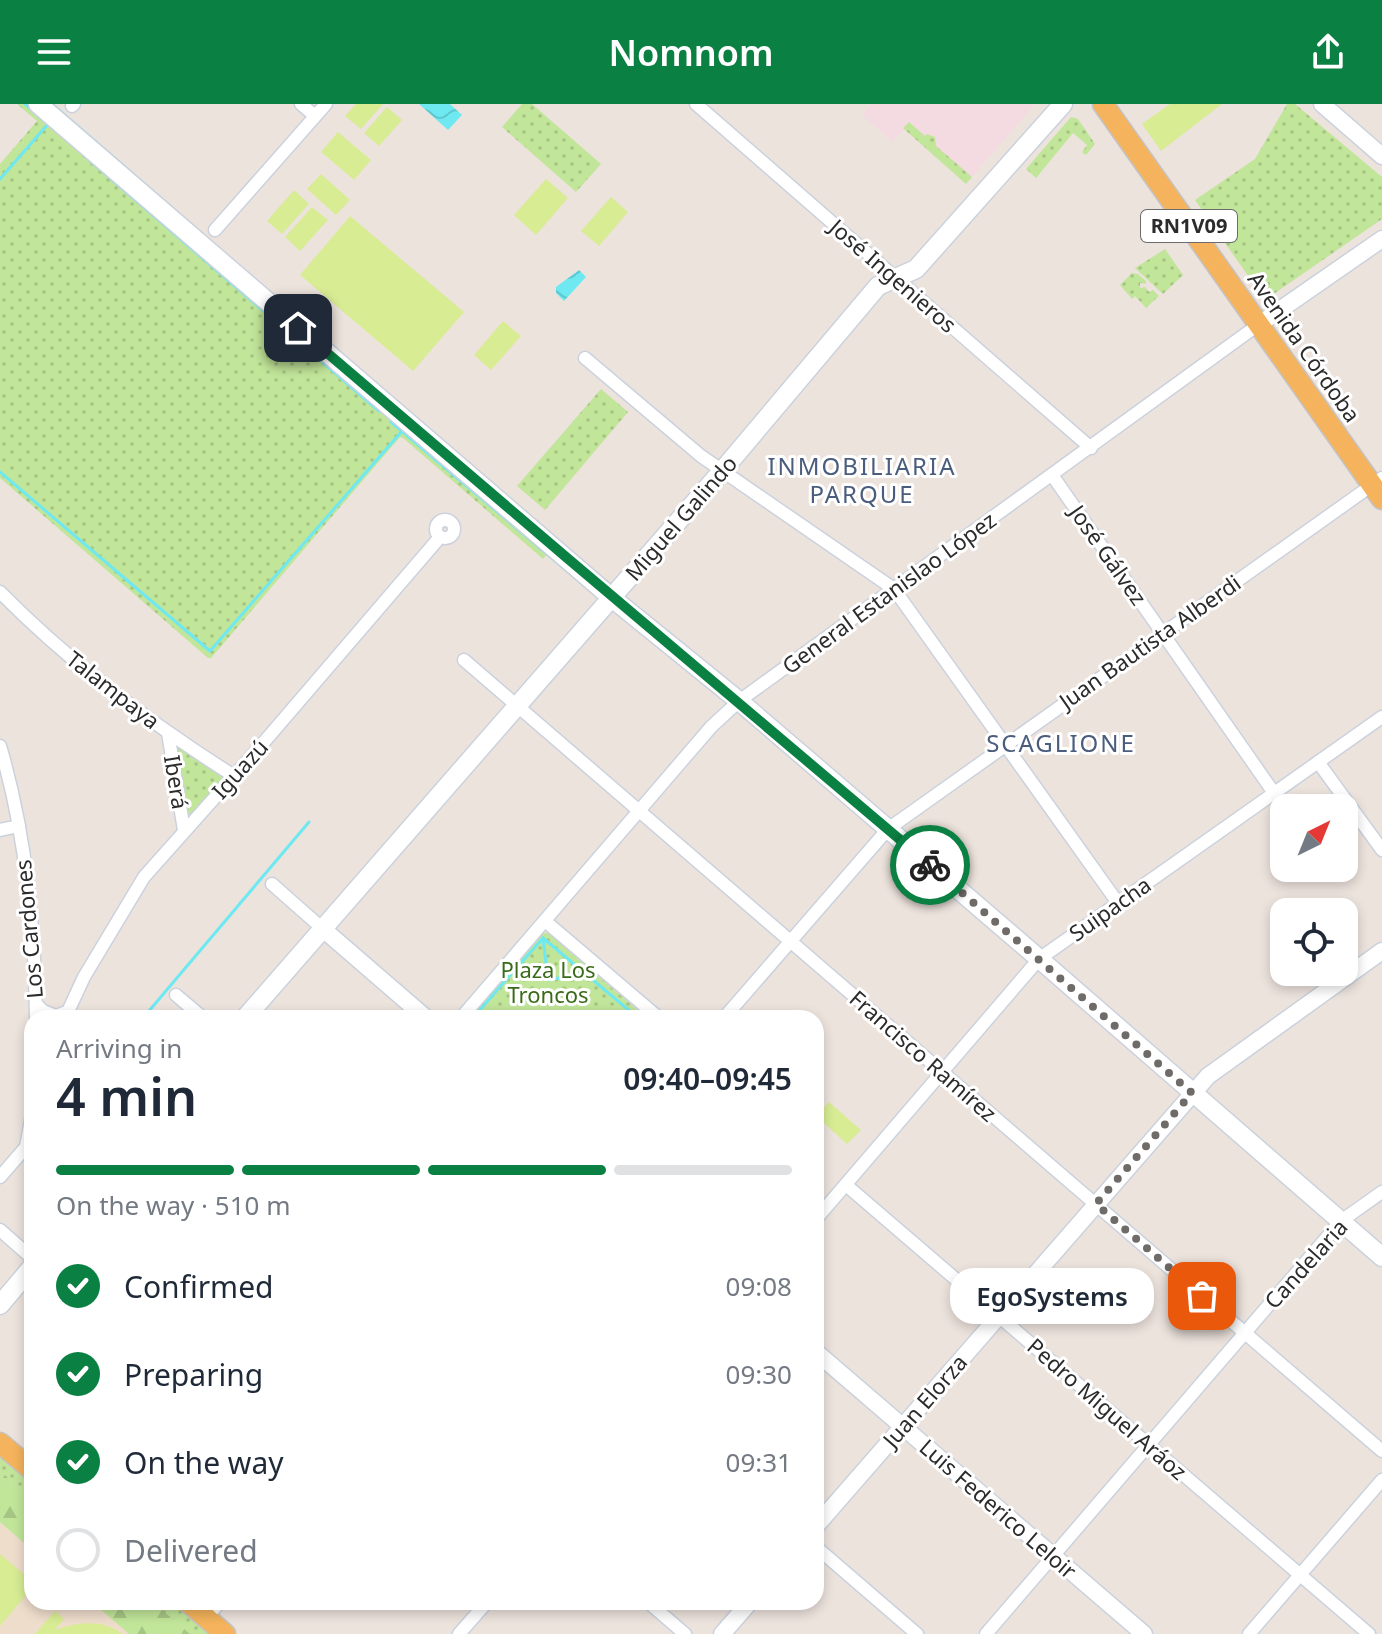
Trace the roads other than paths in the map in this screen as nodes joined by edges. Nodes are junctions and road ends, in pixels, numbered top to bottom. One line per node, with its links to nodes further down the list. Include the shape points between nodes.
1 (38, 104): 22 (main road)
2 (301, 104): 8 (street)
3 (326, 104): 8 (street)
4 (696, 104): 12 (street, José Ingenieros)
5 (1063, 104): 12 (main road, Miguel Galindo, via 916,269)
6 (1103, 104): 13 (main road, Avenida Córdoba / RN1V09)
7 (1322, 104): 9 (street)
8 (315, 116): 10 (street)
9 (1382, 156)
10 (215, 230)
11 (1382, 239): 13 (street, General Estanislao López)
12 (895, 277): 15 (street, José Ingenieros); 16 (main road, Miguel Galindo, via 878,286)
13 (1258, 325): 15 (street, General Estanislao López); 18 (main road, Avenida Córdoba / RN1V09)
14 (585, 358): 16 (street)
15 (1091, 448): 17 (street, General Estanislao López)
16 (722, 471): 20 (street); 22 (main road, Miguel Galindo)
17 (1052, 475): 20 (street, General Estanislao López); 23 (street, José Gálvez)
18 (1379, 487): 23 (street, Juan Bautista Alberdi)
19 (440, 537): 32 (street, Iguazú)
20 (894, 589): 25 (street, General Estanislao López); 29 (street)
21 (0, 592): 28 (street, Talampaya, via 80,665)
22 (612, 598): 25 (main road); 26 (main road, Miguel Galindo)
23 (1162, 634): 29 (street, Juan Bautista Alberdi); 33 (street, José Gálvez)
24 (464, 660): 26 (street, Francisco Ramírez)
25 (739, 701): 34 (street, General Estanislao López); 36 (main road)
26 (517, 706): 34 (street, Francisco Ramírez); 43 (main road, Miguel Galindo)
27 (1382, 717): 31 (street, Suipacha)
28 (168, 733): 32 (street, Talampaya); 38 (street, Iberá)
29 (1005, 745): 36 (street, Juan Bautista Alberdi); 41 (street)
30 (0, 746): 35 (street, Los Cardones)
31 (1318, 762): 33 (street, Suipacha); 39 (street)
32 (234, 776): 38 (street, Iguazú)
33 (1274, 793): 41 (street, Suipacha)
34 (639, 811): 42 (street, General Estanislao López); 44 (street, Francisco Ramírez)
35 (19, 826): 37 (street); 48 (street, Los Cardones, via 33,930)
36 (888, 829): 44 (street, Juan Bautista Alberdi); 46 (main road)
37 (0, 830)
38 (184, 830): 51 (street, Iguazú, via 123,909)
39 (1382, 850)
40 (272, 884): 43 (street)
41 (1118, 903): 46 (street, Suipacha)
42 (545, 921): 55 (street, General Estanislao López); 56 (street)
43 (323, 929): 53 (main road, Miguel Galindo); 54 (street)
44 (791, 941): 57 (street, Juan Bautista Alberdi); 58 (street, Francisco Ramírez)
45 (1382, 951): 59 (street, Juan Elorza, via 1208,1076)
46 (1039, 959): 58 (street, Suipacha); 59 (main road)
47 (176, 995): 52 (street)
48 (36, 1004): 49 (street, Los Cardones); 50 (street)
49 (36, 1010)
50 (42, 1010)
51 (69, 1010)
52 (194, 1010)
53 (252, 1010)
54 (417, 1010)
55 (468, 1010)
56 (650, 1010)
57 (731, 1010)
58 (942, 1072): 62 (street, Suipacha); 64 (street, Francisco Ramírez)
59 (1192, 1093): 64 (street, Juan Elorza); 66 (main road)
60 (24, 1149): 61 (street)
61 (0, 1177)
62 (846, 1185): 65 (street, Suipacha); 72 (street, Pedro Miguel Aráoz)
63 (1382, 1192): 66 (street, Candelaria)
64 (1096, 1204): 72 (street, Juan Elorza); 73 (street, Francisco Ramírez)
65 (824, 1210)
66 (1341, 1221): 69 (main road); 73 (street, Candelaria)
67 (0, 1230): 68 (street)
68 (24, 1251)
69 (1382, 1257)
70 (24, 1276): 71 (main road)
71 (0, 1305)
72 (998, 1316): 75 (street, Juan Elorza); 77 (street, Pedro Miguel Aráoz)
73 (1245, 1333): 77 (street, Candelaria); 78 (street, Francisco Ramírez)
74 (824, 1359): 75 (street, Luis Federico Leloir)
75 (903, 1427): 81 (street, Juan Elorza); 83 (street, Luis Federico Leloir)
76 (0, 1443): 79 (main road)
77 (1149, 1445): 83 (street, Candelaria); 84 (street, Pedro Miguel Aráoz)
78 (1382, 1451)
79 (24, 1463)
80 (1382, 1480): 84 (street)
81 (824, 1517)
82 (824, 1554): 93 (street)
83 (1053, 1556): 94 (street, Candelaria); 95 (street, Luis Federico Leloir)
84 (1300, 1575): 96 (street); 97 (street, Pedro Miguel Aráoz)
85 (213, 1610): 90 (main road)
86 (481, 1610): 89 (street)
87 (657, 1610): 91 (street)
88 (743, 1610): 92 (street)
89 (463, 1633)
90 (225, 1634)
91 (685, 1634)
92 (722, 1634)
93 (917, 1634)
94 (986, 1634)
95 (1144, 1634)
96 (1249, 1634)
97 (1369, 1634)

